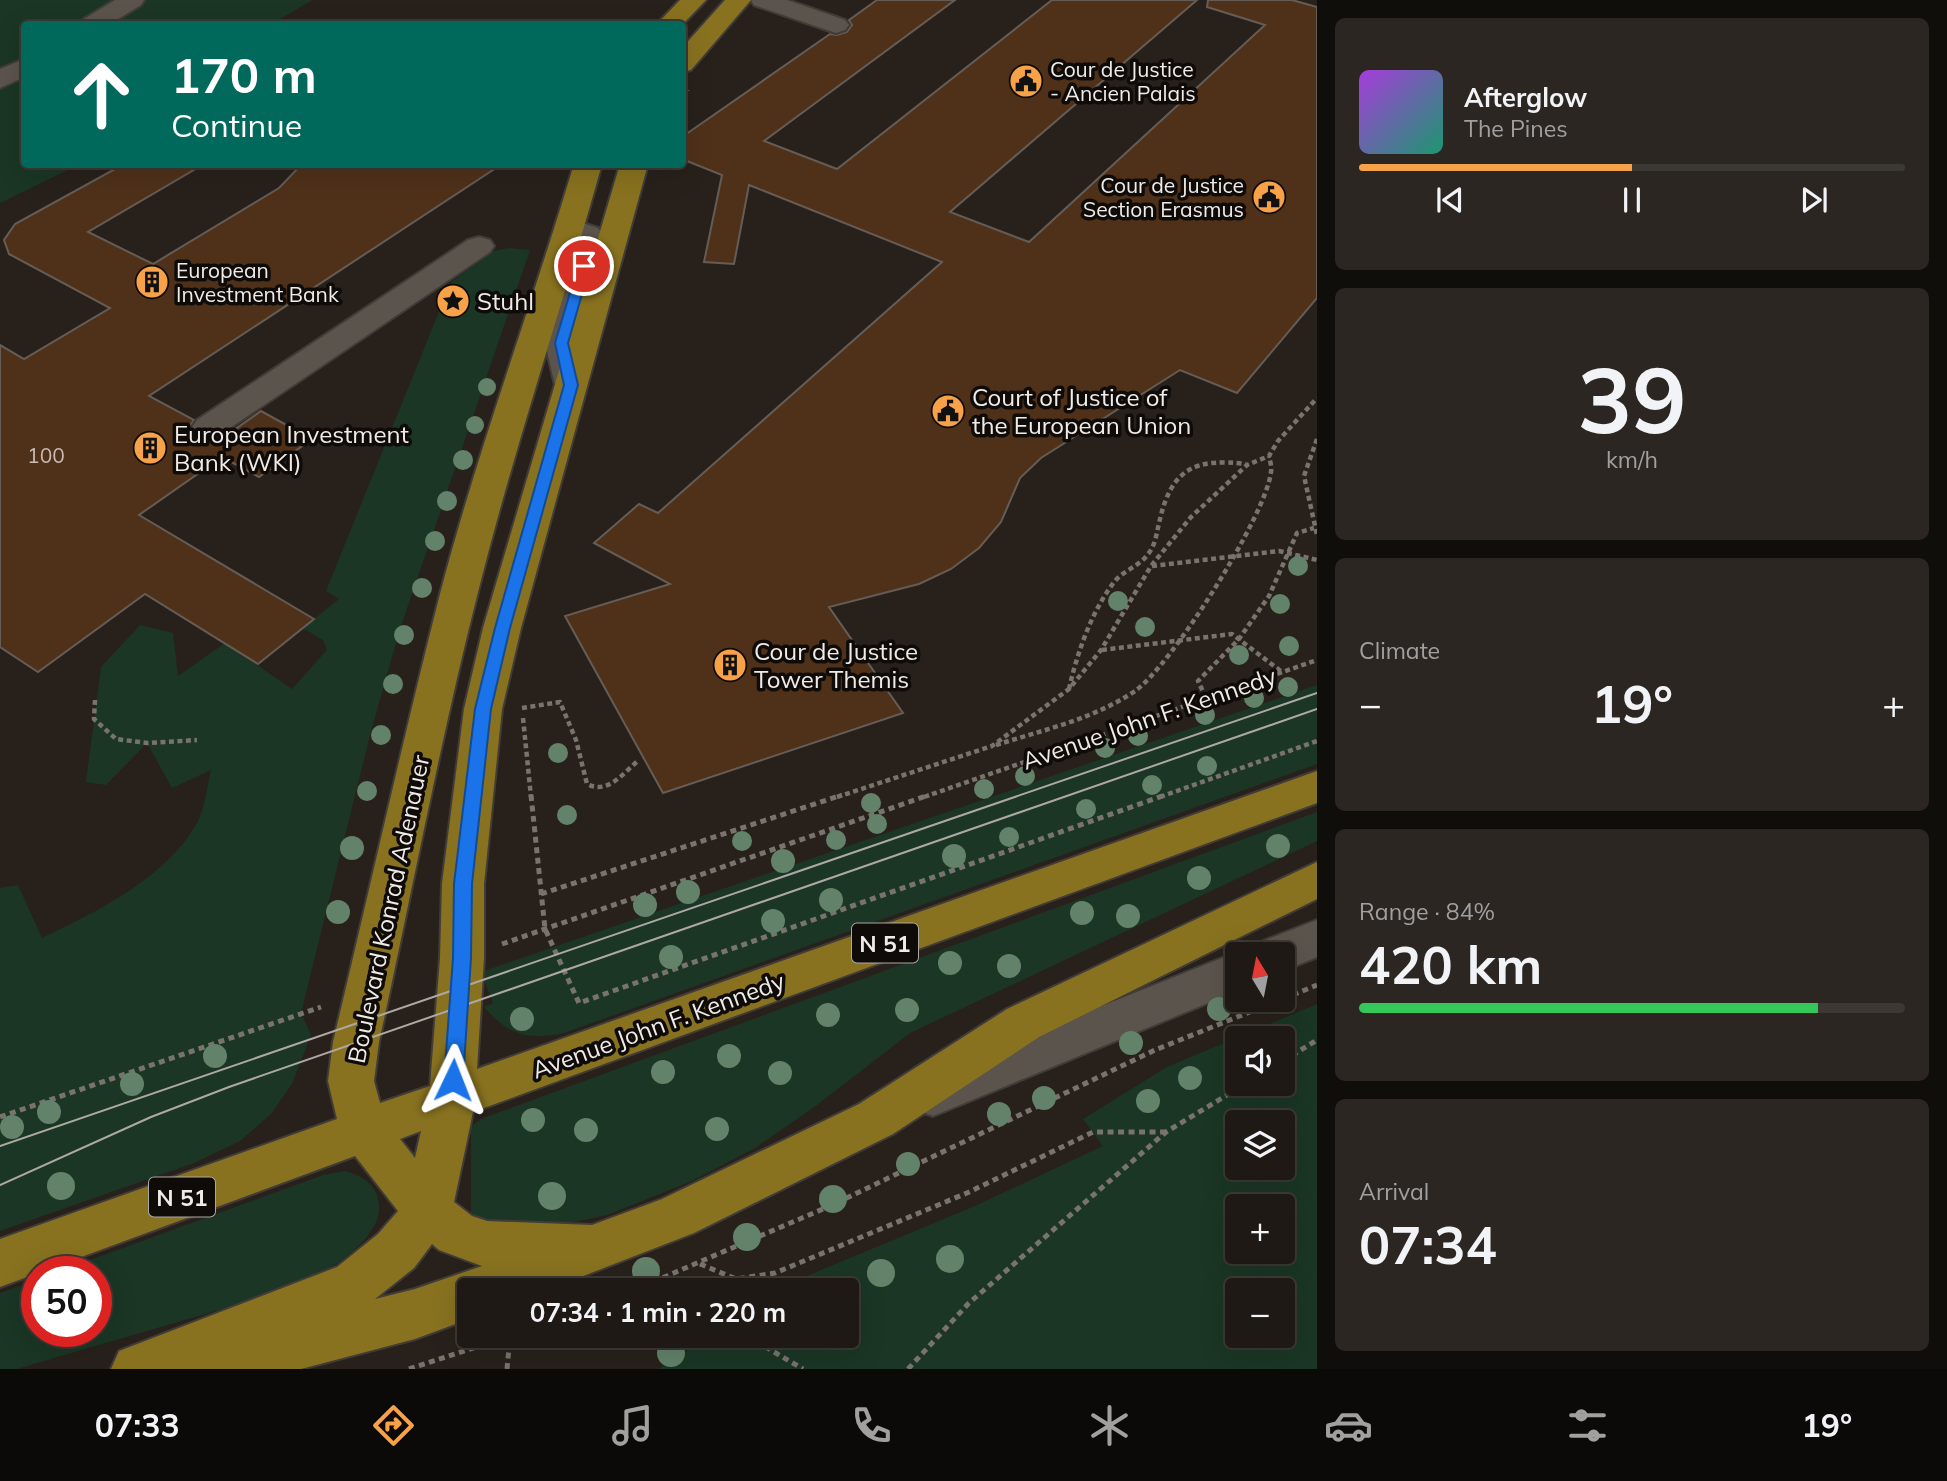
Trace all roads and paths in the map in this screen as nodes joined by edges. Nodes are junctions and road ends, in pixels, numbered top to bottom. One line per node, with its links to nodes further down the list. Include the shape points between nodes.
1 (132, 0): 6 (street)
2 (694, 0): 7 (main road)
3 (739, 0): 8 (main road)
4 (763, 0): 5 (street, via 811,16)
5 (835, 12)
6 (98, 21)
7 (672, 21)
8 (686, 60)
9 (21, 69): 10 (street)
10 (0, 80)
11 (587, 168): 13 (main road, Boulevard Konrad Adenauer)
12 (633, 168): 15 (main road)
13 (570, 228): 15 (street, via 589,234 592,240 561,343); 60 (main road, Boulevard Konrad Adenauer, via 511,407 459,593 356,1042 351,1081)
14 (479, 246): 17 (street)
15 (571, 385): 57 (main road, via 483,709 463,884)
16 (1317, 398): 19 (path)
17 (209, 427)
18 (1317, 439): 21 (path, via 1304,477)
19 (1269, 456): 20 (path); 26 (path, via 1271,473)
20 (1247, 465): 23 (path, via 1206,463 1178,477 1167,496); 25 (path, via 1191,517)
21 (1314, 528): 22 (path); 24 (path, via 1297,533)
22 (1317, 535)
23 (1150, 553): 25 (path); 34 (path, via 1115,581 1071,671)
24 (1287, 553): 26 (path); 27 (path); 29 (path, via 1269,596)
25 (1158, 556): 28 (path)
26 (1230, 558): 28 (path); 30 (path)
27 (1317, 560)
28 (1151, 566): 31 (path)
29 (1239, 639): 30 (path, via 1232,634); 33 (path); 36 (path, via 1198,681)
30 (1183, 640): 31 (path); 41 (path, via 1150,681 1111,707)
31 (1101, 650): 34 (path)
32 (1317, 660): 33 (path, Avenue John F. Kennedy)
33 (1282, 672): 36 (path, Avenue John F. Kennedy)
34 (1069, 689): 41 (path)
35 (521, 697): 38 (path)
36 (1206, 698): 46 (path, Avenue John F. Kennedy)
37 (95, 700): 39 (path, via 93,719 116,739 147,743)
38 (522, 708): 42 (path, via 560,702 576,740 583,777 595,788 613,783); 45 (path)
39 (197, 740)
40 (1317, 741): 46 (path, Avenue John F. Kennedy, via 579,1003)
41 (992, 746): 45 (path)
42 (639, 760)
43 (1317, 787): 57 (main road, Avenue John F. Kennedy / N 51)
44 (1317, 879): 59 (main road, via 1023,1023)
45 (541, 894): 46 (path)
46 (545, 929)
47 (1317, 938): 48 (street)
48 (1295, 947)
49 (1225, 976): 59 (street)
50 (1317, 985): 51 (path)
51 (1295, 994)
52 (1250, 1012): 65 (path, via 1155,1050 831,1206)
53 (301, 1014): 58 (path)
54 (1317, 1040): 55 (path)
55 (1295, 1054)
56 (1226, 1096): 61 (path)
57 (452, 1099): 60 (main road, Avenue John F. Kennedy / N 51); 62 (main road)
58 (0, 1117)
59 (876, 1118): 63 (main road, via 677,1217)
60 (364, 1130): 62 (main road, Boulevard Konrad Adenauer); 64 (main road, Avenue John F. Kennedy / N 51)
61 (1166, 1132): 65 (path, via 1093,1132 967,1193 775,1273 736,1279); 77 (path, via 969,1303)
62 (428, 1210): 63 (main road, Boulevard Konrad Adenauer, via 457,1234 487,1244); 72 (main road, via 396,1251 354,1285)
63 (597, 1249): 66 (main road)
64 (0, 1263)
65 (699, 1263): 67 (path)
66 (516, 1278)
67 (663, 1278)
68 (457, 1299): 73 (main road)
69 (474, 1348): 74 (path)
70 (510, 1348): 75 (path)
71 (767, 1348): 76 (path)
72 (137, 1369)
73 (204, 1369)
74 (409, 1369)
75 (507, 1369)
76 (803, 1369)
77 (908, 1369)

